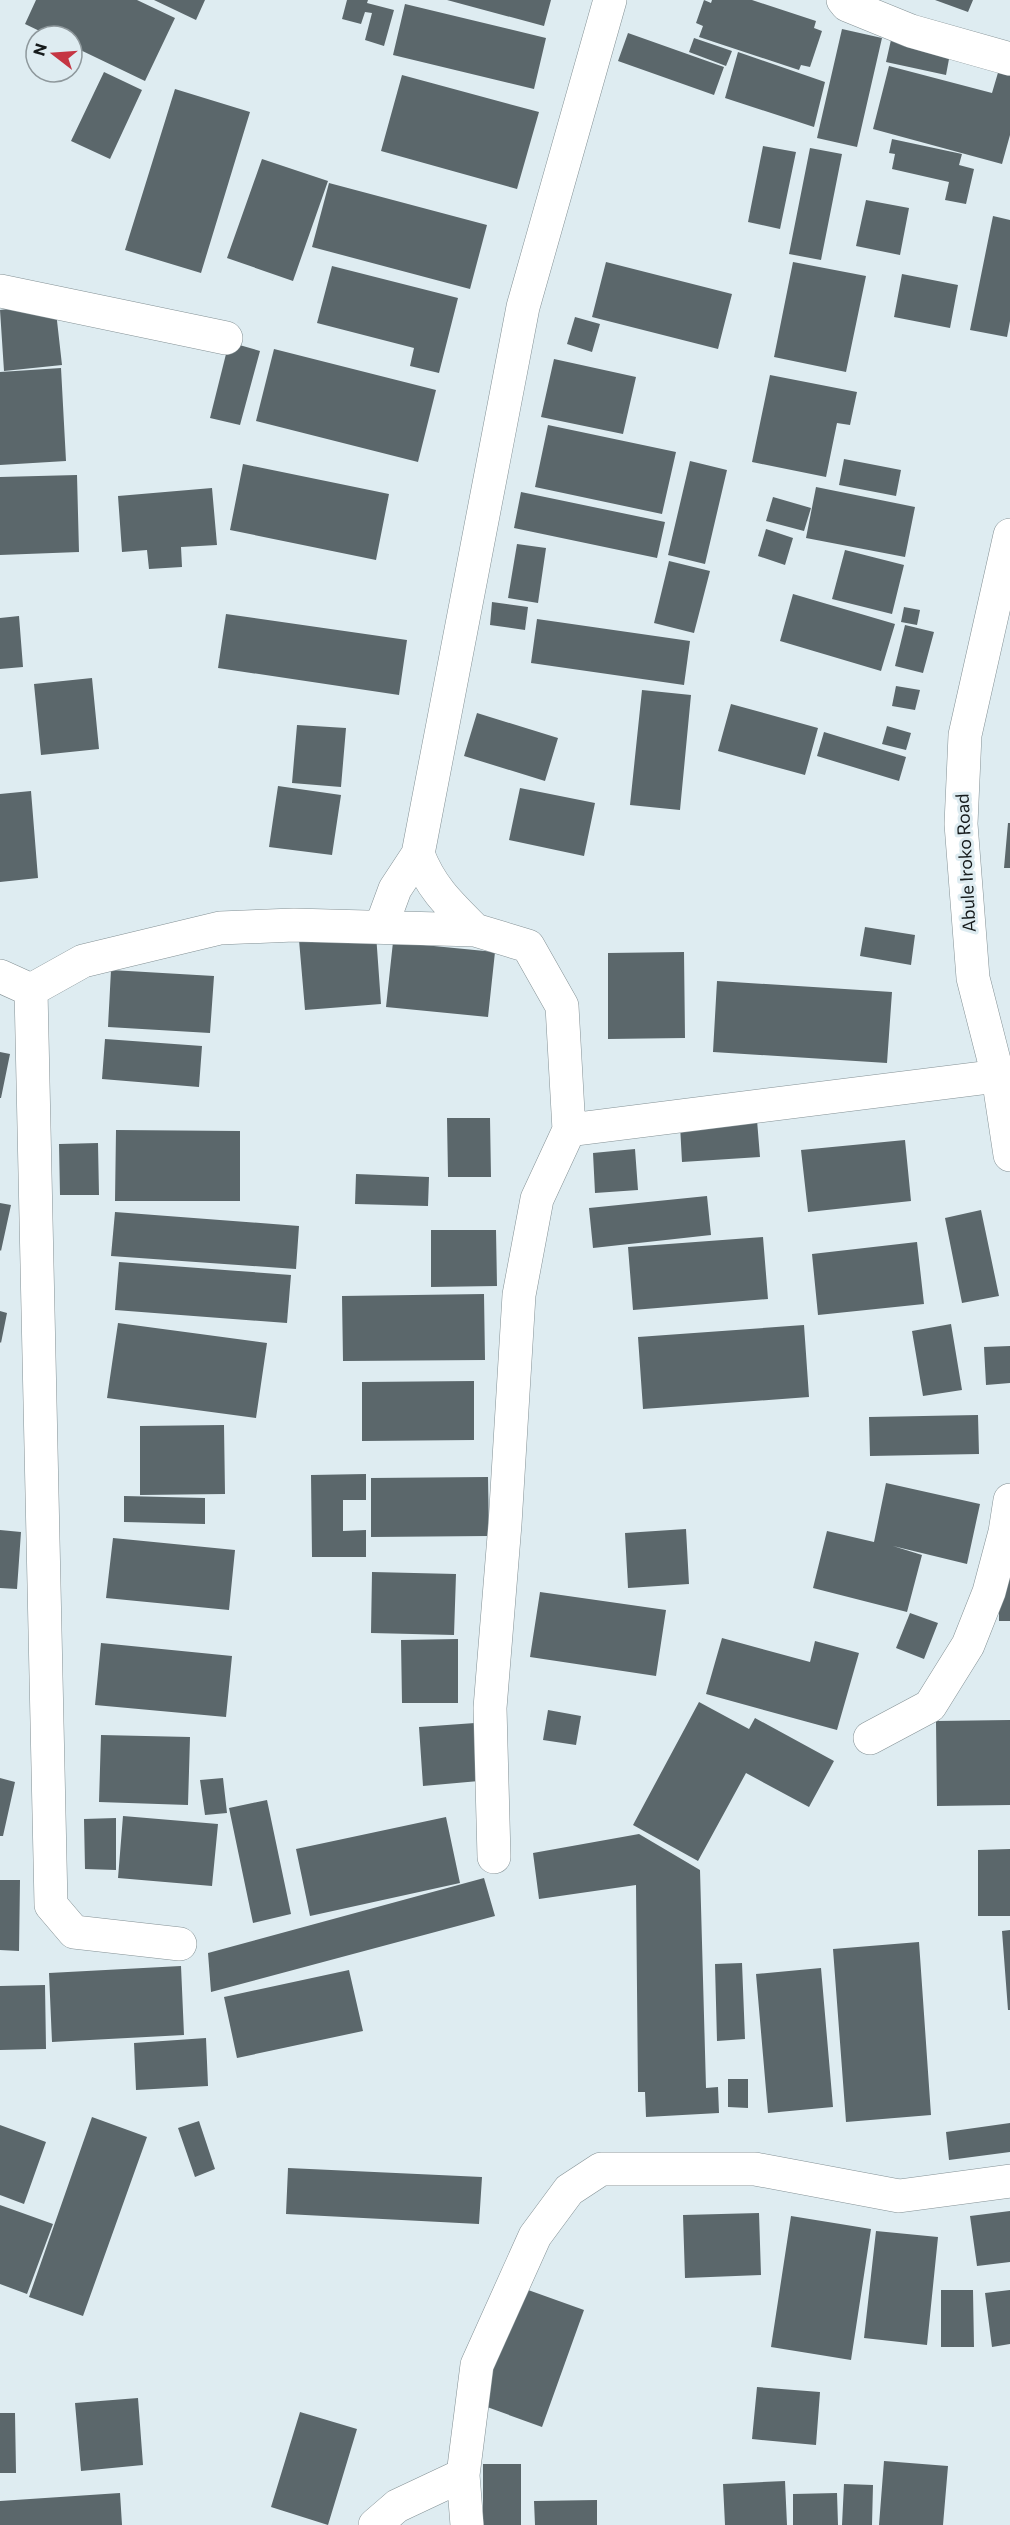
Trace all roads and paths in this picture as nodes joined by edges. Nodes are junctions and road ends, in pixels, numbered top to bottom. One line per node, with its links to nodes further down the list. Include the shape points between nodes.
1 (610, 0): 7 (street, via 523,307)
2 (843, 0): 3 (street, via 911,31)
3 (1010, 58)
4 (0, 291): 5 (street)
5 (226, 338)
6 (1010, 536): 12 (street, Abule Iroko Road, via 965,735 961,824 973,978)
7 (418, 854): 8 (street, via 395,889); 9 (street, via 427,876)
8 (381, 927): 9 (street); 11 (street, via 220,928 82,961)
9 (475, 930): 13 (street, via 528,946 562,1006)
10 (0, 976): 11 (street)
11 (32, 990): 18 (street, via 51,1905 74,1932)
12 (998, 1076): 13 (street); 14 (street, Abule Iroko Road)
13 (569, 1130): 17 (street, via 537,1199 519,1295 506,1524 490,1708)
14 (1009, 1141)
15 (1010, 1500): 16 (street, via 989,1592 968,1645 930,1706)
16 (870, 1738)
17 (494, 1857)
18 (180, 1944)
19 (1010, 2181): 20 (street, via 899,2196 755,2169 601,2169 569,2190 535,2236 477,2365)
20 (464, 2475): 21 (street, via 397,2506); 22 (street)
21 (375, 2525)
22 (467, 2525)

